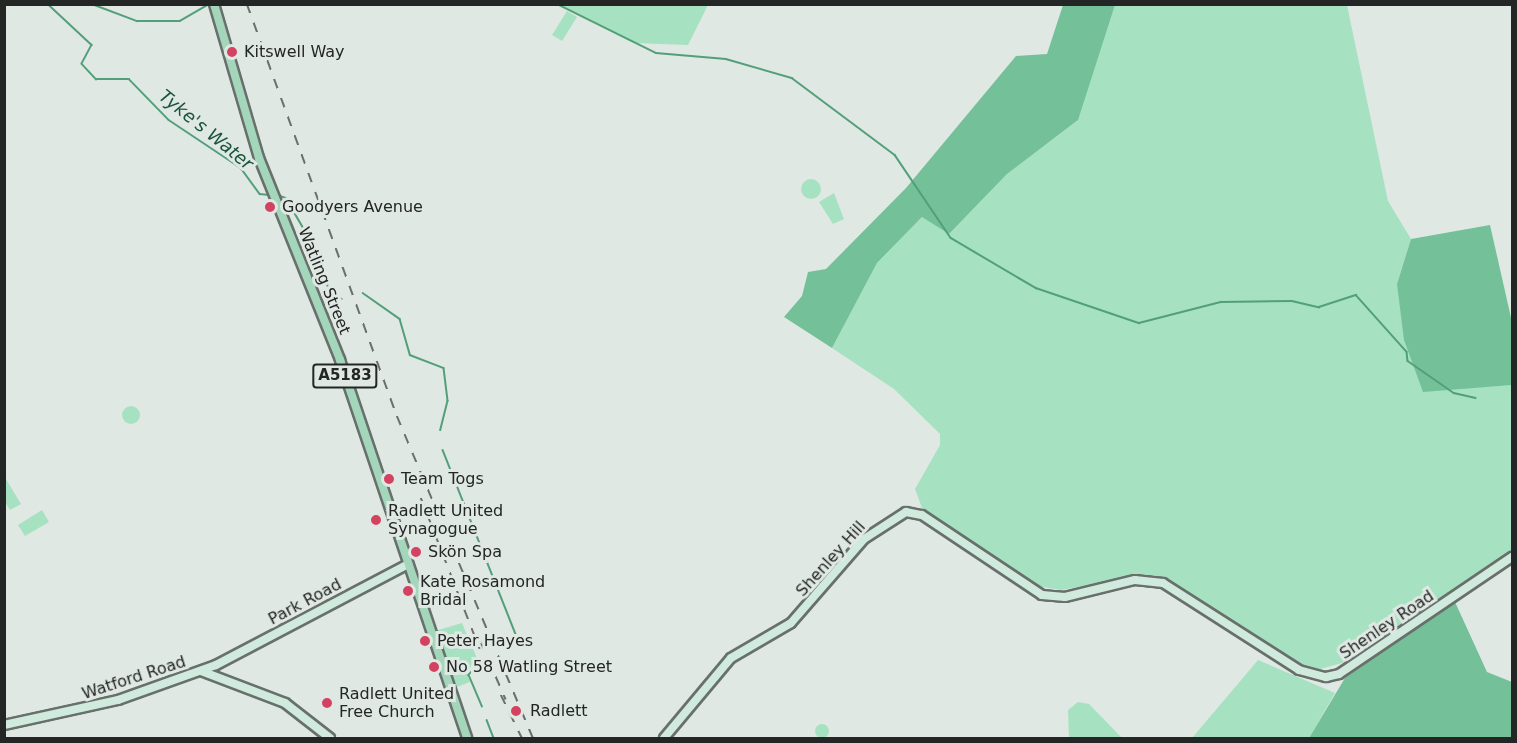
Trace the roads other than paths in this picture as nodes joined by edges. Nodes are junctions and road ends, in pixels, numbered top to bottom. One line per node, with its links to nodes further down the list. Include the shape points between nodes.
1 (214, 4): 3 (main road, Watling Street / A5183, via 270,188 343,370)
2 (1512, 557): 4 (street, Shenley Road, via 1348,668 1326,677 1299,670 1164,583)
3 (408, 564): 5 (street, Park Road); 10 (main road, Watling Street / A5183)
4 (1148, 580): 11 (street, Shenley Hill, via 1065,597 1042,595 922,515 906,512 864,539 791,623 731,658 679,727)
5 (216, 665): 6 (street, Watford Road); 7 (street)
6 (201, 671): 7 (street, Watford Road); 8 (street, Watford Road, via 118,700)
7 (220, 676): 9 (street, Watford Road, via 285,704)
8 (4, 725)
9 (330, 738)
10 (467, 738)
11 (664, 738)

